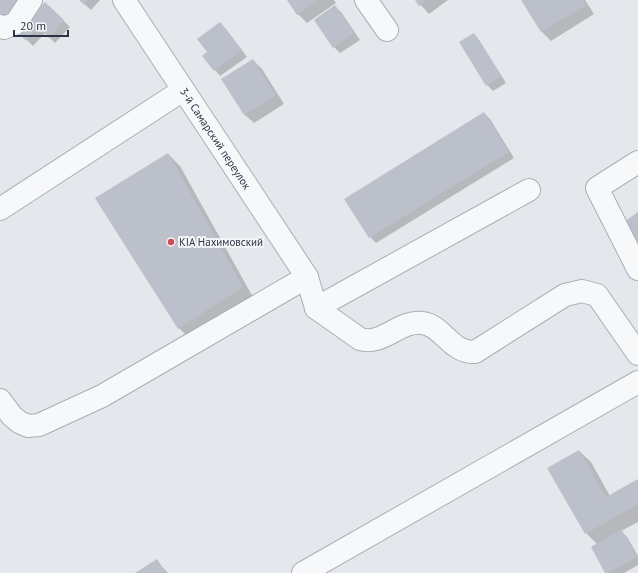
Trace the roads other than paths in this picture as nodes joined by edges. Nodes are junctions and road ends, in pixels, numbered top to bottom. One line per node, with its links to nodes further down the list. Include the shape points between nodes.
1 (31, 0): 4 (street, via 16,23 4,28)
2 (124, 0): 6 (street, 3-й Самарский переулок)
3 (366, 0): 5 (street)
4 (0, 26)
5 (387, 30)
6 (183, 90): 9 (street); 11 (street, 3-й Самарский переулок)
7 (638, 162): 10 (street, via 597,188)
8 (529, 190): 12 (street)
9 (0, 209)
10 (638, 269)
11 (307, 277): 12 (street, 3-й Самарский переулок); 15 (street, via 102,396 39,425 28,426 19,422)
12 (316, 308): 13 (street, via 360,339 367,341 405,325 420,322 433,327 458,348 475,352 565,295 582,291 596,295)
13 (638, 354)
14 (638, 382): 16 (street)
15 (0, 400)
16 (303, 573)

